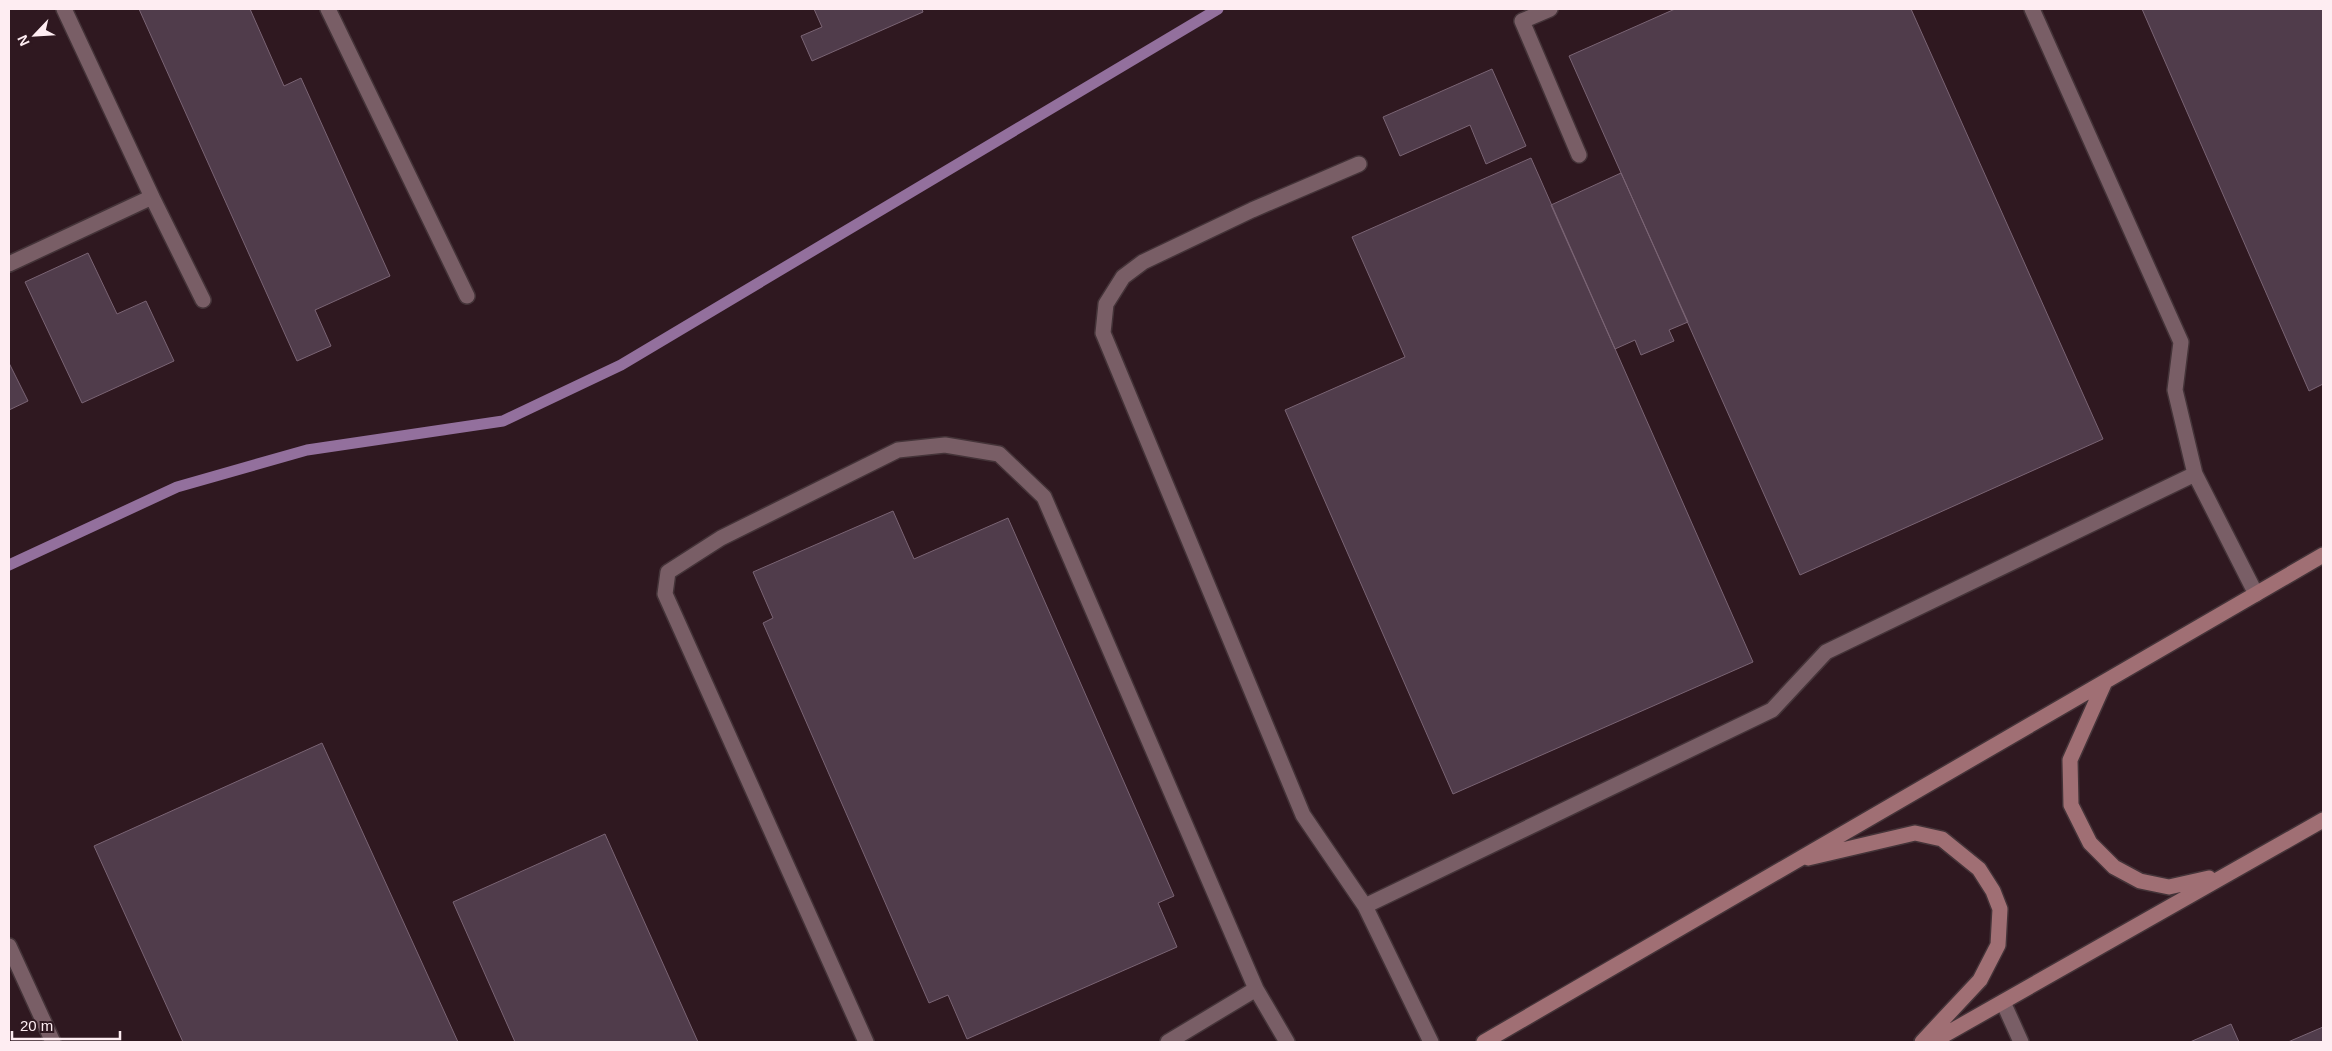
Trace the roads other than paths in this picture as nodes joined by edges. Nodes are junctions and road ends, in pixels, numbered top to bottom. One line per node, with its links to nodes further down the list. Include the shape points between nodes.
1 (64, 9): 7 (lane)
2 (328, 9): 9 (lane)
3 (1550, 9): 5 (lane, via 1522,22)
4 (2032, 9): 11 (lane, via 2182,342 2175,390)
5 (1579, 156)
6 (1359, 164): 18 (lane, via 1143,262 1123,277 1106,304 1103,333 1303,815)
7 (152, 197): 8 (lane); 10 (lane)
8 (9, 264)
9 (468, 296)
10 (203, 300)
11 (2195, 474): 13 (lane); 18 (lane, via 1826,652 1772,710)
12 (2323, 555): 13 (street)
13 (2256, 594): 14 (street)
14 (2104, 684): 16 (street); 17 (street, via 2070,760 2071,805 2090,843 2114,867 2140,881 2169,887)
15 (2323, 820): 17 (street)
16 (1791, 862): 27 (street); 28 (street, via 1915,833 1942,839 1980,869 2000,909 1998,945 1980,980)
17 (2224, 875): 21 (street)
18 (1365, 906): 26 (lane)
19 (9, 946): 22 (lane)
20 (1256, 989): 23 (lane, via 1044,497 999,454 945,445 898,450 721,538 668,572 665,594); 24 (lane); 25 (lane)
21 (2002, 1002): 29 (street); 30 (lane)
22 (53, 1042)
23 (866, 1042)
24 (1168, 1042)
25 (1288, 1042)
26 (1432, 1042)
27 (1484, 1042)
28 (1922, 1042)
29 (1932, 1042)
30 (2021, 1042)

